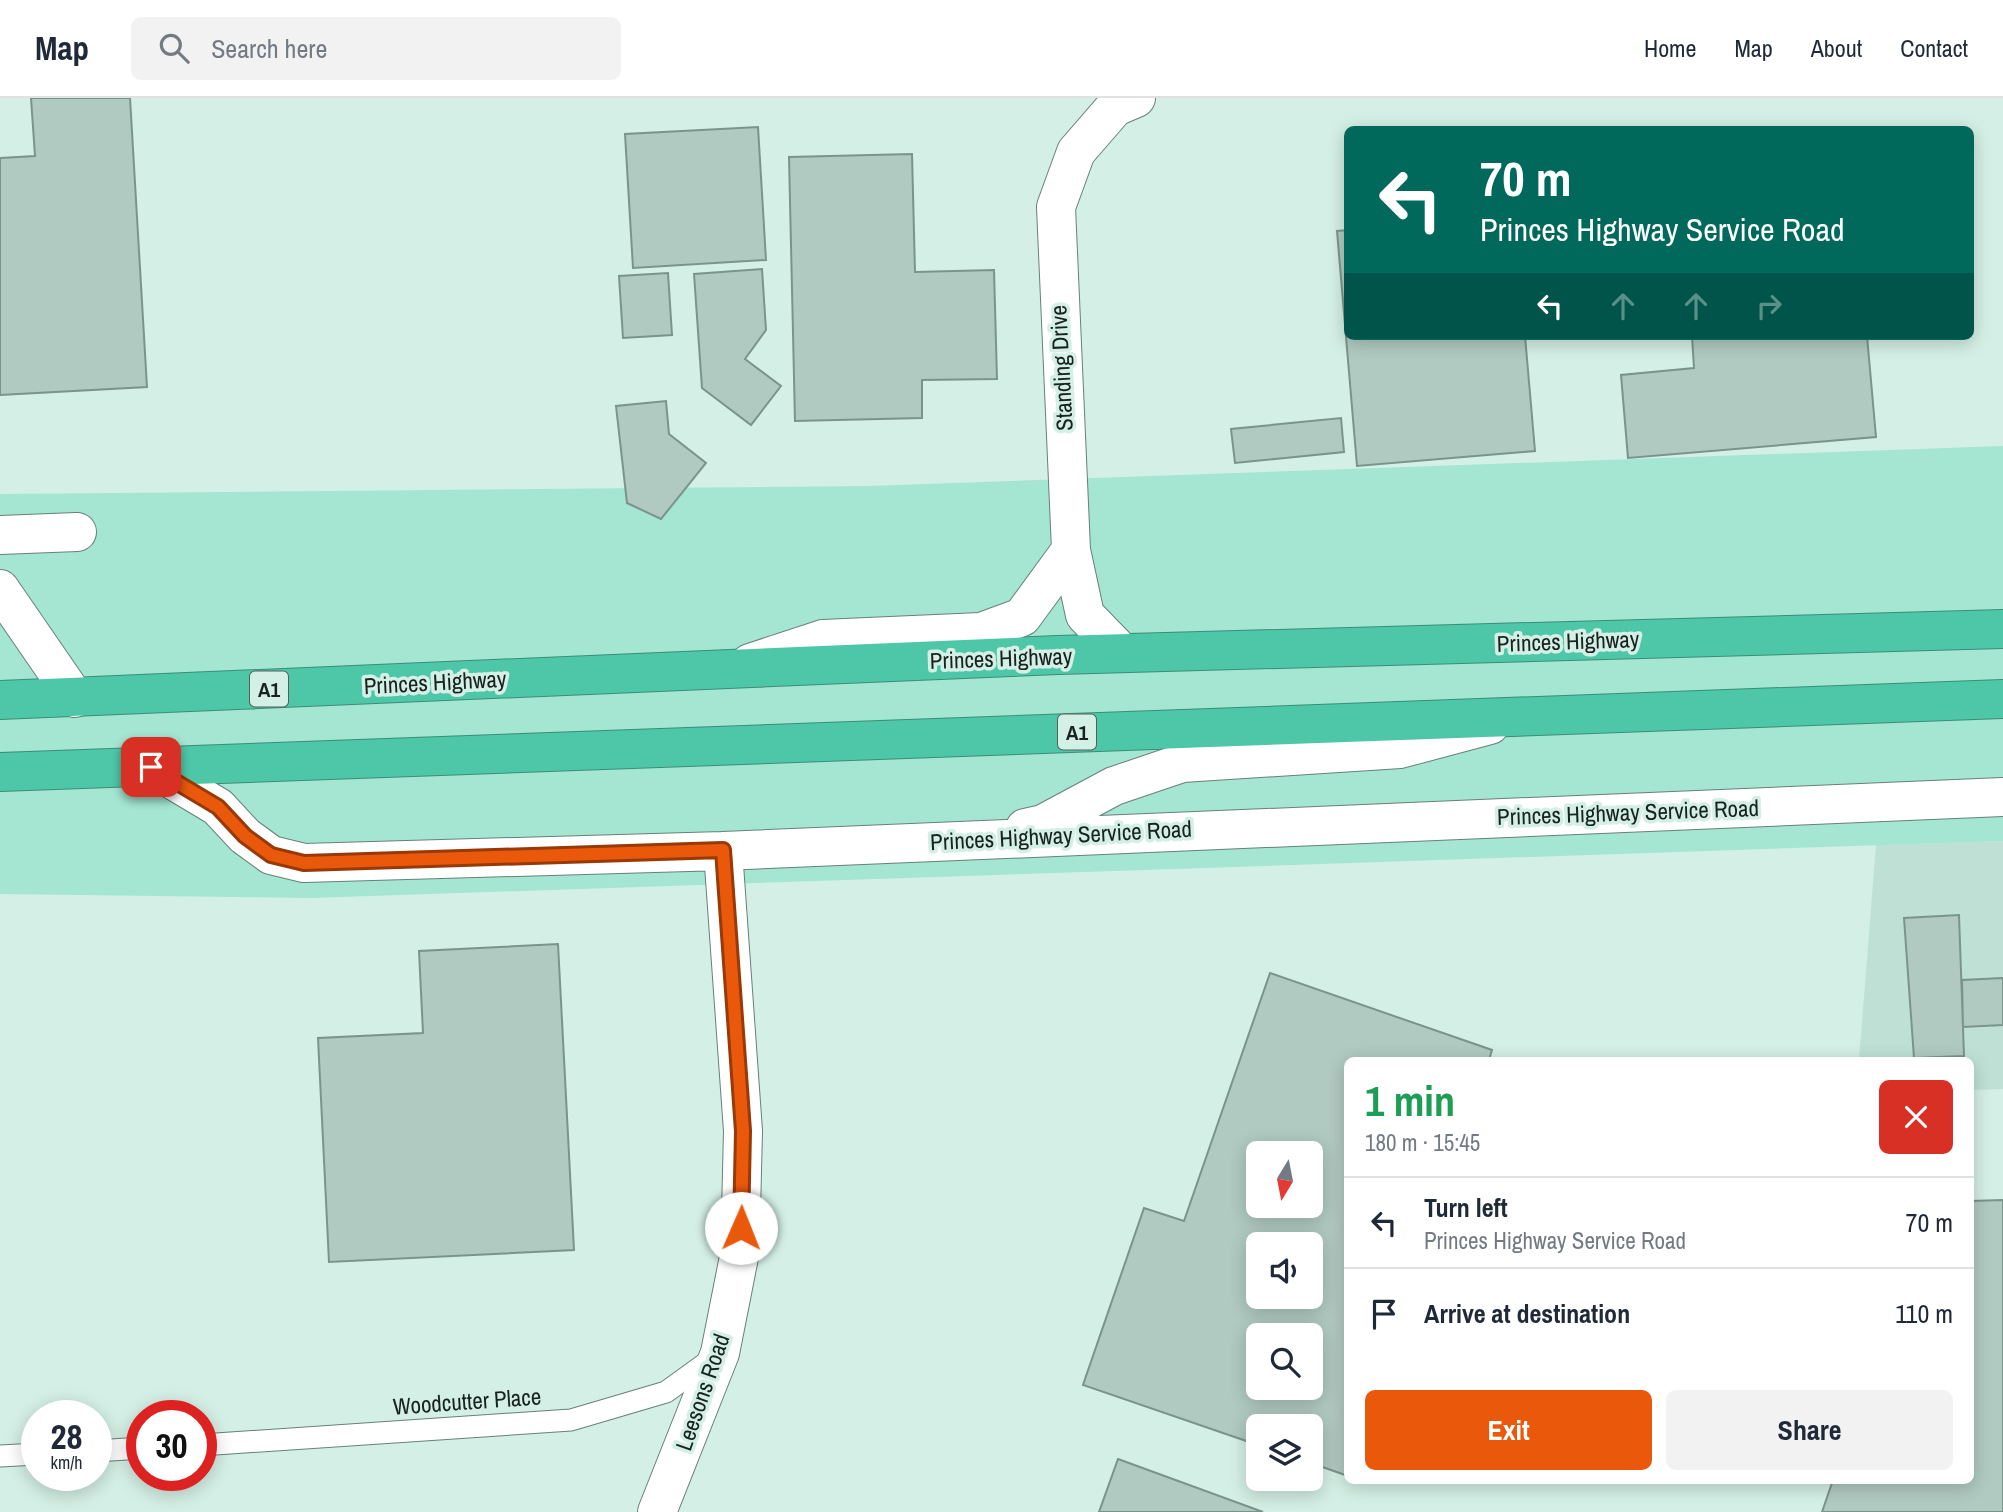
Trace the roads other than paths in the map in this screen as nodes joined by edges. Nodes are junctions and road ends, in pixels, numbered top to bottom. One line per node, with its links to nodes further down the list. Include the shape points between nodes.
1 (1136, 98): 4 (street, Standing Drive, via 1115,107 1076,152 1056,207)
2 (76, 533): 3 (street)
3 (0, 535)
4 (1071, 550): 7 (street, Standing Drive, via 1085,615); 8 (street, via 1022,617 981,632 823,639)
5 (0, 589): 9 (street)
6 (2003, 629): 7 (highway, Princes Highway / A1)
7 (1122, 653): 8 (highway, Princes Highway / A1)
8 (733, 669): 9 (highway, Princes Highway / A1)
9 (75, 698): 11 (highway, Princes Highway / A1)
10 (2003, 699): 12 (highway, A1)
11 (0, 700)
12 (1526, 716): 13 (highway, A1); 16 (street, via 1400,750 1182,763 1114,786 1043,824)
13 (151, 767): 14 (highway, A1); 17 (street, Princes Highway Service Road, via 218,807 271,855 304,863)
14 (0, 772)
15 (2003, 797): 16 (street, Princes Highway Service Road)
16 (980, 839): 17 (street, Princes Highway Service Road)
17 (723, 850): 18 (street, Leesons Road, via 743,1131 740,1252)
18 (720, 1353): 19 (lane, Woodcutter Place, via 666,1392 571,1420); 22 (street, Leesons Road)
19 (217, 1444)
20 (21, 1455): 21 (lane)
21 (0, 1456)
22 (657, 1512)

